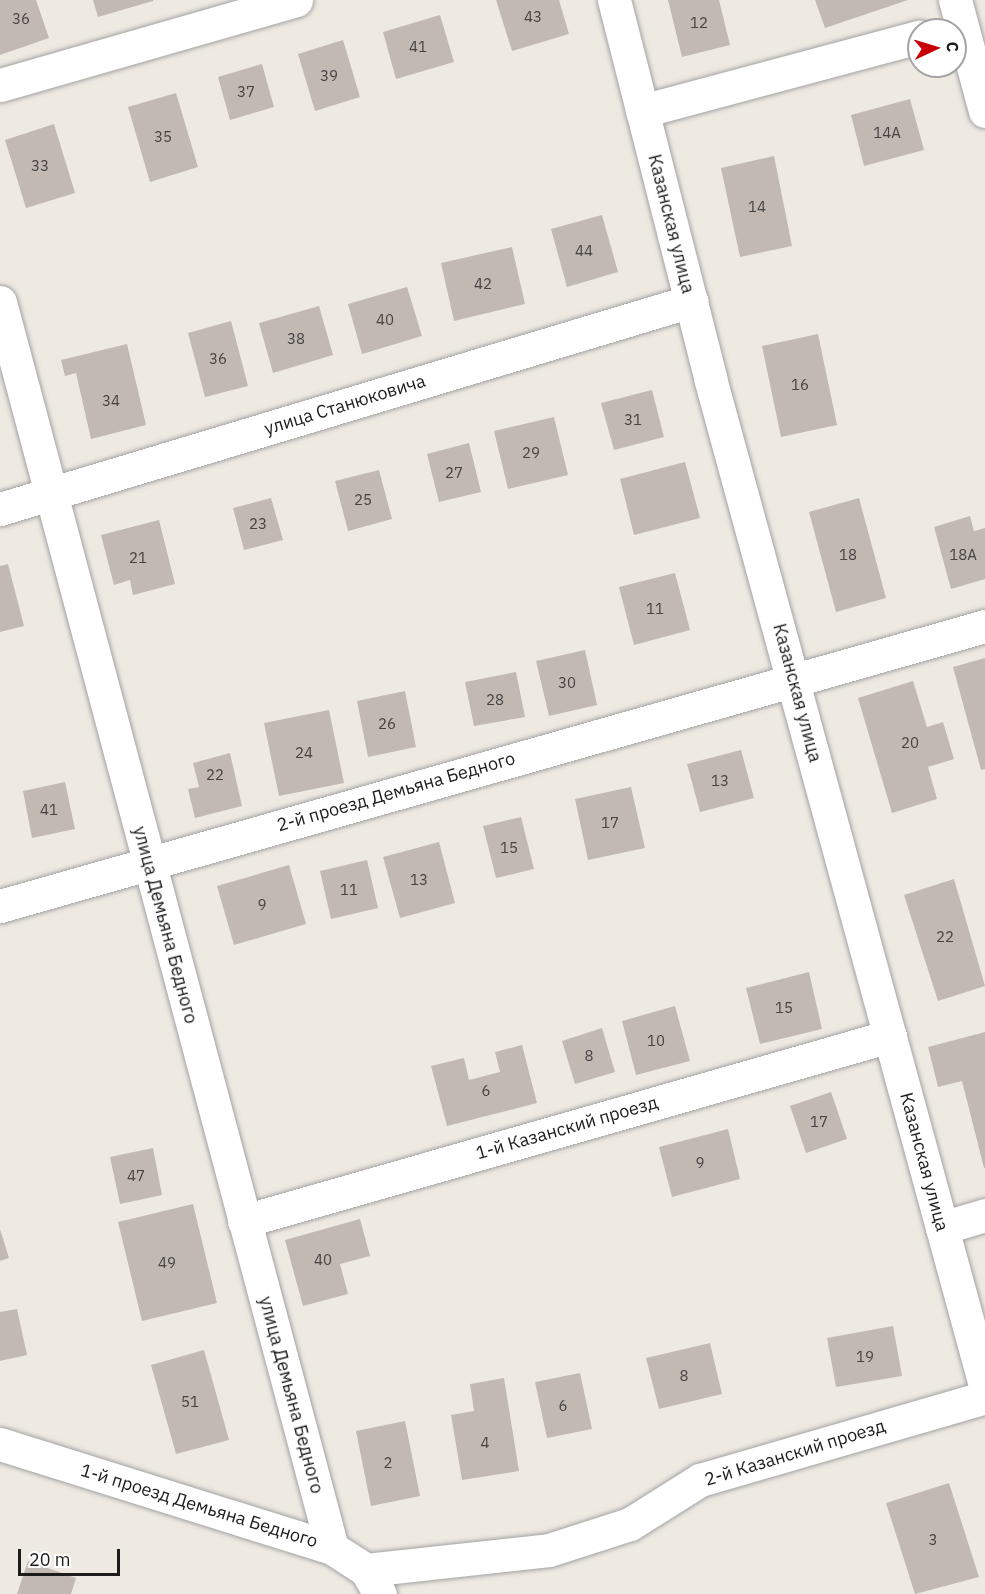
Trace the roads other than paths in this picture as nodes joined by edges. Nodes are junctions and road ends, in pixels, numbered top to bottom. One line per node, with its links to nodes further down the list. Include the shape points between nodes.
1 (296, 0): 5 (street)
2 (614, 0): 6 (street, Казанская улица)
3 (967, 39): 7 (street)
4 (907, 40): 6 (street)
5 (0, 85)
6 (642, 111): 9 (street, Казанская улица)
7 (985, 111)
8 (0, 302): 10 (street, улица Демьяна Бедного)
9 (691, 302): 10 (street, улица Станюковича); 13 (street, Казанская улица)
10 (51, 493): 11 (street, улица Станюковича); 14 (street, улица Демьяна Бедного)
11 (0, 508)
12 (985, 626): 13 (street, 2-й проезд Демьяна Бедного)
13 (793, 679): 14 (street, 2-й проезд Демьяна Бедного); 16 (street, Казанская улица)
14 (149, 864): 15 (street, 2-й проезд Демьяна Бедного); 18 (street, улица Демьяна Бедного)
15 (0, 906)
16 (890, 1036): 18 (street, 1-й Казанский проезд); 19 (street, Казанская улица)
17 (985, 1215): 19 (street)
18 (244, 1221): 23 (street, улица Демьяна Бедного)
19 (942, 1228): 20 (street, Казанская улица)
20 (985, 1385)
21 (985, 1397): 24 (street, 2-й Казанский проезд, via 700,1480 630,1524 549,1550)
22 (0, 1444): 23 (street, 1-й проезд Демьяна Бедного)
23 (332, 1548): 24 (street, 1-й проезд Демьяна Бедного)
24 (373, 1582)

